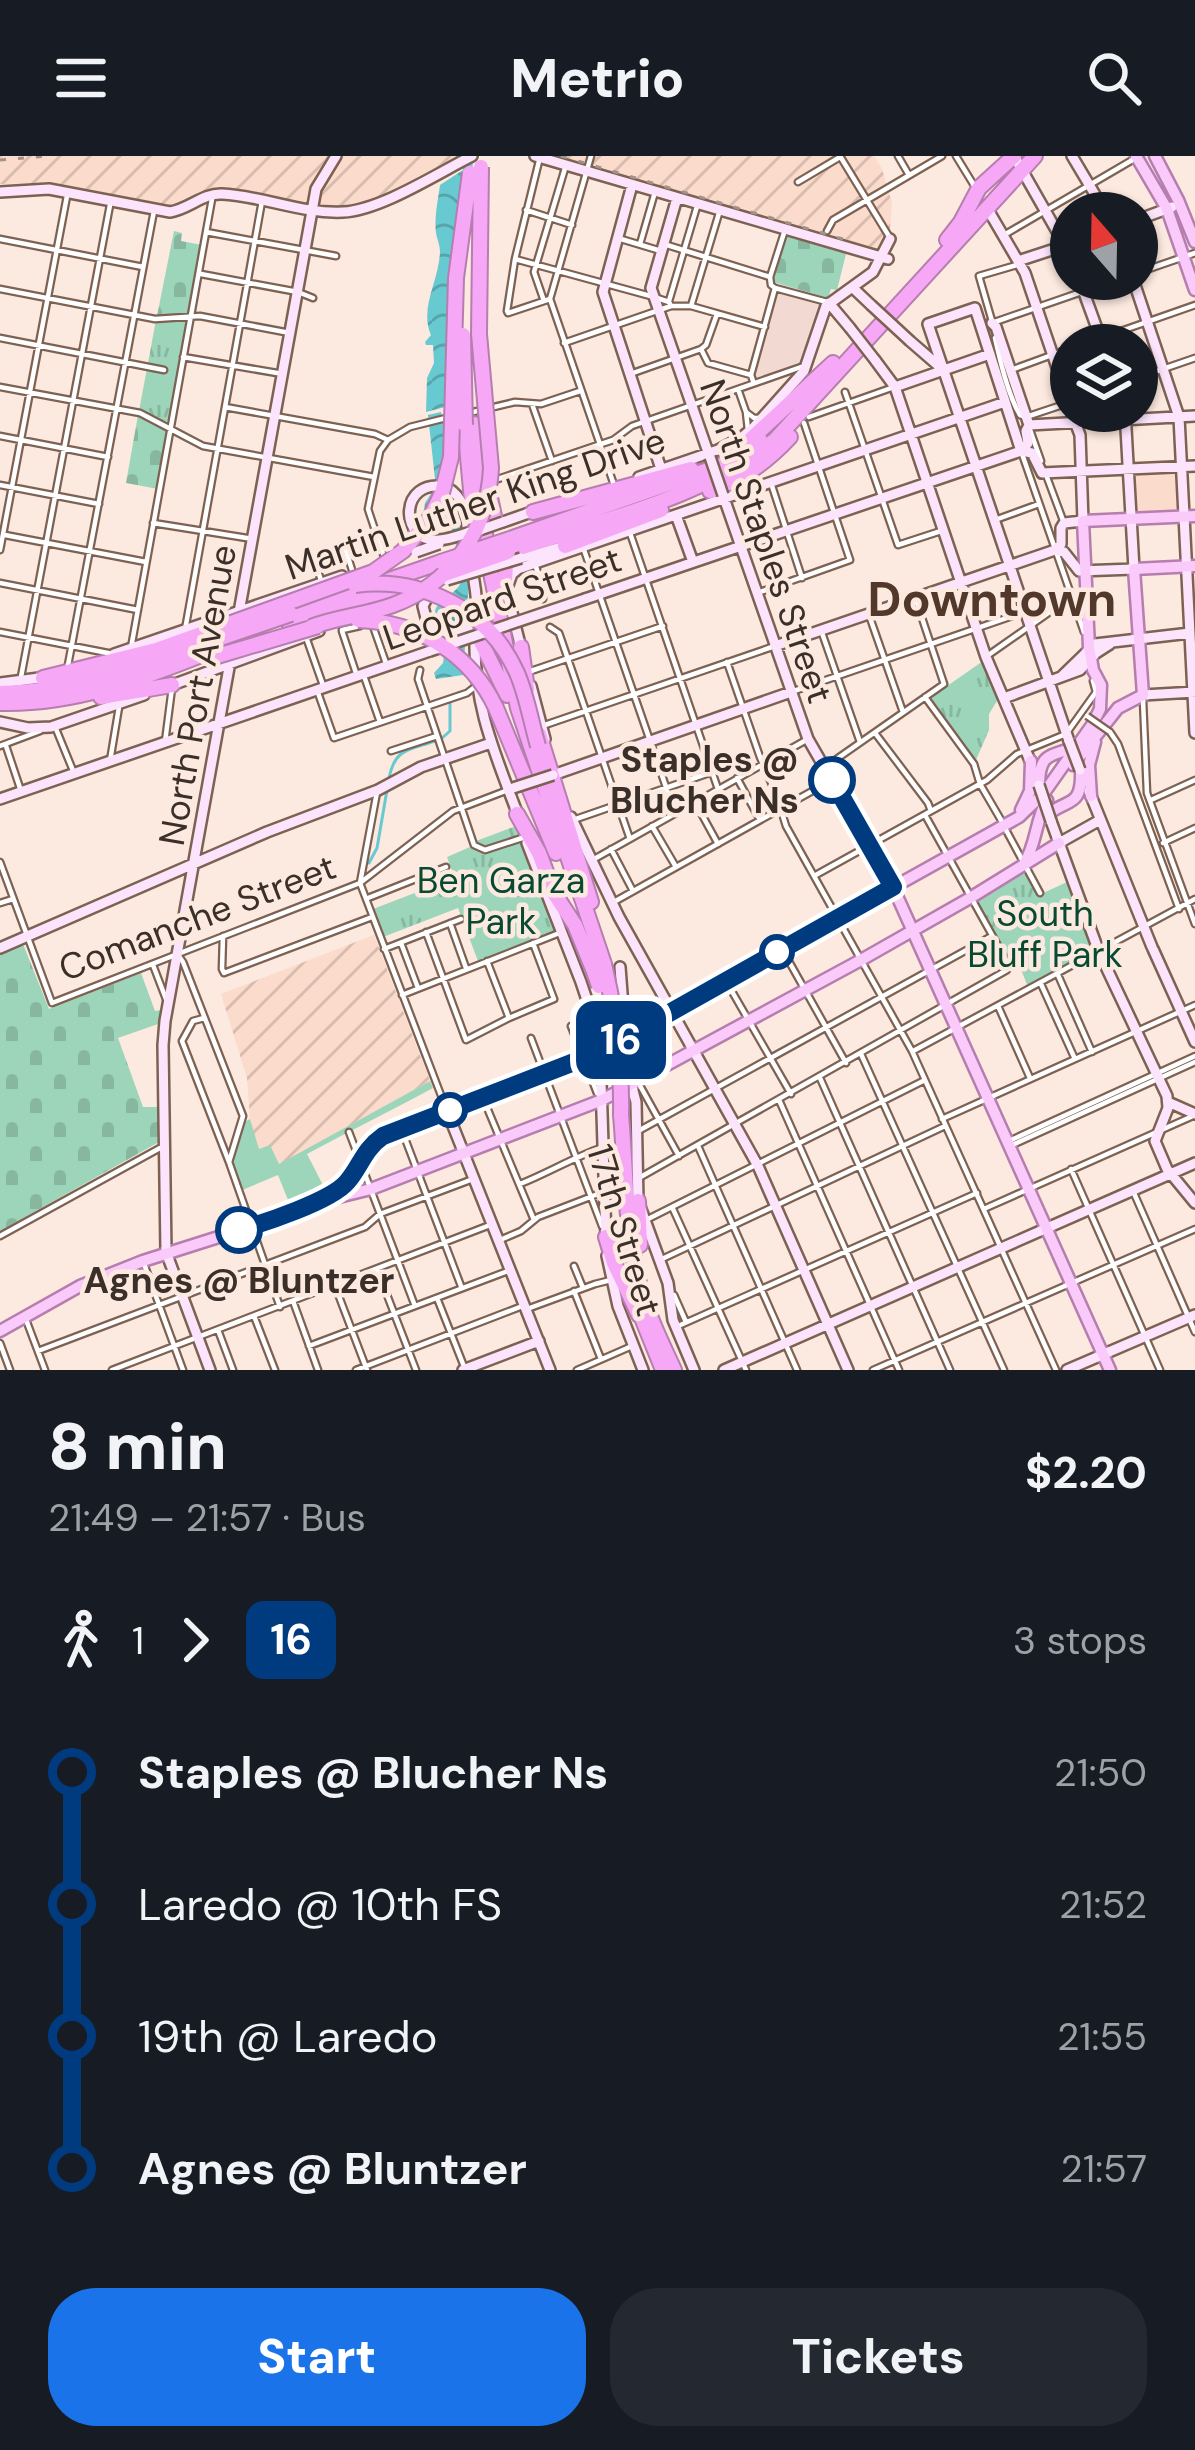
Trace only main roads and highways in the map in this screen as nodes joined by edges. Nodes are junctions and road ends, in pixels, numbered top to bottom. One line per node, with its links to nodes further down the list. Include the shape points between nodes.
1 (336, 156): 18 (main road, North Port Avenue)
2 (1034, 156): 7 (highway)
3 (1072, 156): 12 (main road)
4 (1137, 156): 15 (main road)
5 (1154, 156): 14 (main road)
6 (538, 157): 9 (main road)
7 (1012, 160): 11 (highway); 17 (highway); 19 (main road)
8 (473, 161): 18 (main road, via 358,209); 44 (highway, bridge); 44 (highway, bridge); 79 (highway, bridge, via 456,278 451,458 442,493 404,551 373,572); 84 (highway, bridge, via 491,468 479,524 452,567 419,592)
9 (632, 184): 13 (main road); 53 (main road, via 604,303)
10 (0, 191): 18 (main road, via 68,192 183,210 213,194)
11 (978, 191): 17 (main road); 33 (highway, via 954,231)
12 (1093, 192)
13 (677, 198): 24 (main road); 49 (main road, North Staples Street, via 651,284)
14 (1178, 198): 15 (main road); 21 (main road)
15 (1164, 204): 16 (main road); 23 (main road)
16 (1158, 208)
17 (987, 209): 25 (main road); 33 (highway)
18 (312, 210): 82 (main road, North Port Avenue)
19 (1050, 217)
20 (890, 238): 24 (main road)
21 (1195, 242)
22 (1050, 254): 25 (main road)
23 (1189, 255): 27 (main road)
24 (885, 258): 26 (main road)
25 (1019, 262): 31 (main road)
26 (853, 288): 29 (main road); 34 (main road, bridge)
27 (1195, 290)
28 (1142, 300): 41 (main road)
29 (831, 305): 35 (main road, bridge); 49 (main road, Martin Luther King Drive, via 791,387 746,433)
30 (992, 323): 43 (main road)
31 (1050, 346)
32 (993, 353): 34 (main road); 34 (main road, via 974,308 928,324); 36 (main road)
33 (838, 365): 49 (highway, via 748,442 721,459); 58 (highway, via 745,464); 65 (highway, via 771,431 722,465); 67 (highway, via 789,437 743,477)
34 (944, 370): 35 (main road); 42 (main road)
35 (895, 387): 47 (main road)
36 (1008, 401): 42 (main road); 48 (main road)
37 (492, 408): 65 (main road)
38 (1195, 413): 41 (main road)
39 (1050, 415): 43 (main road)
40 (1158, 416): 41 (main road)
41 (1180, 416): 52 (main road)
42 (960, 418): 47 (main road); 50 (main road)
43 (1031, 420): 48 (main road)
44 (462, 423): 60 (highway); 65 (highway); 69 (highway)
45 (1079, 432): 55 (main road)
46 (1127, 432): 54 (main road)
47 (912, 434): 56 (main road); 57 (main road)
48 (1022, 451): 50 (main road, Leopard Street); 55 (main road, via 1032,453 1039,471)
49 (707, 458): 53 (main road, Martin Luther King Drive); 57 (main road, North Staples Street, bridge); 59 (highway); 65 (highway)
50 (977, 465): 56 (main road, Leopard Street); 72 (main road)
51 (1195, 466): 52 (main road)
52 (1182, 467): 54 (main road); 62 (main road)
53 (661, 470): 59 (main road, Martin Luther King Drive)
54 (1130, 470): 55 (main road); 63 (main road)
55 (1081, 472): 64 (main road)
56 (928, 481): 66 (main road, Leopard Street); 77 (main road)
57 (723, 497): 61 (main road); 66 (main road, North Staples Street)
58 (648, 505): 65 (highway); 78 (highway, via 516,555 506,564)
59 (532, 512): 65 (main road, Martin Luther King Drive)
60 (466, 514): 65 (main road, bridge, via 459,496 437,485 414,497 409,514 425,538); 81 (main road, 17th Street)
61 (676, 515): 67 (main road); 71 (main road); 78 (main road, via 535,563 512,574)
62 (1190, 516): 63 (main road); 73 (main road)
63 (1132, 519): 64 (main road); 74 (main road)
64 (1083, 521): 68 (main road, via 1064,523); 75 (main road)
65 (501, 536): 67 (main road); 70 (main road, Martin Luther King Drive, bridge); 70 (highway, bridge, via 441,562); 76 (main road, bridge); 78 (main road); 83 (highway, bridge, via 400,589)
66 (740, 545): 71 (main road, Leopard Street); 88 (main road, North Staples Street)
67 (565, 546)
68 (1055, 550): 72 (main road); 75 (main road)
69 (483, 555): 103 (highway); 137 (highway, via 518,708)
70 (420, 562): 79 (highway); 79 (main road, Martin Luther King Drive, via 386,562); 83 (highway)
71 (693, 562): 109 (main road, Leopard Street, bridge)
72 (1008, 566): 77 (main road); 96 (main road)
73 (1191, 567): 74 (main road); 85 (main road)
74 (1134, 569): 75 (main road); 86 (main road)
75 (1085, 571): 91 (main road)
76 (442, 581): 81 (main road, bridge, via 423,606 430,628 462,633); 84 (main road)
77 (962, 582): 88 (main road); 104 (main road)
78 (506, 587): 87 (main road)
79 (318, 588): 80 (main road, Martin Luther King Drive); 89 (highway, bridge); 130 (highway, bridge, via 387,583 428,591 486,627 521,684)
80 (260, 605): 82 (main road, Martin Luther King Drive); 90 (main road, via 250,614 244,648)
81 (477, 610): 103 (highway, via 481,642); 114 (main road, 17th Street, via 473,692)
82 (239, 612): 93 (main road, North Port Avenue); 95 (main road, Martin Luther King Drive)
83 (291, 620): 89 (highway, bridge)
84 (309, 632): 89 (highway, bridge); 90 (main road); 129 (highway, bridge, via 337,621 398,625 464,662 496,708)
85 (1192, 633): 86 (main road); 101 (main road)
86 (1138, 639): 91 (main road); 92 (main road)
87 (521, 646): 119 (main road); 130 (highway, via 534,718)
88 (775, 646): 100 (main road, North Staples Street)
89 (212, 650): 93 (main road); 95 (highway, via 156,650); 98 (main road); 99 (main road); 102 (highway, via 55,689); 106 (highway)
90 (254, 656): 93 (main road)
91 (1088, 656): 94 (main road); 94 (main road); 111 (main road, via 1101,704 1095,720)
92 (1139, 662): 105 (main road); 118 (main road, via 1132,691)
93 (229, 666): 99 (main road, North Port Avenue)
94 (1062, 676): 96 (main road)
95 (43, 678): 97 (main road, Martin Luther King Drive)
96 (1046, 682): 104 (main road); 111 (main road)
97 (0, 683)
98 (172, 685): 106 (highway); 108 (main road, via 53,726)
99 (225, 685): 109 (main road, North Port Avenue)
100 (791, 692): 119 (main road, Comanche Street); 133 (main road, North Staples Street, via 808,739)
101 (1194, 692): 105 (main road); 112 (main road)
102 (0, 693)
103 (507, 695): 129 (highway)
104 (1004, 698): 115 (main road)
105 (1137, 700): 110 (main road, via 1118,708)
106 (48, 702): 107 (highway)
107 (0, 703)
108 (0, 722)
109 (219, 724): 113 (main road, Leopard Street); 116 (main road, North Port Avenue)
110 (1106, 730): 118 (main road); 122 (main road, via 1090,759)
111 (1070, 734): 117 (main road, bridge); 120 (main road, via 1046,758); 126 (main road, via 1040,797)
112 (1195, 734)
113 (177, 738): 116 (main road, via 207,737); 123 (main road, Leopard Street)
114 (491, 743): 121 (main road, 17th Street); 132 (main road)
115 (1029, 756): 120 (main road); 126 (main road, via 1027,798)
116 (213, 757): 132 (main road, North Port Avenue)
117 (1081, 771): 122 (main road); 127 (main road, via 1077,797 1048,813)
118 (1066, 772): 127 (main road)
119 (554, 774): 121 (main road, Comanche Street, bridge); 136 (main road)
120 (1039, 784): 128 (main road, bridge)
121 (510, 789): 124 (main road, 17th Street)
122 (1091, 796): 125 (main road)
123 (0, 799)
124 (517, 814): 137 (highway, via 554,893); 138 (main road, 17th Street)
125 (1100, 820): 128 (main road); 141 (main road)
126 (1005, 823): 133 (main road)
127 (1038, 829): 131 (main road)
128 (1059, 843): 131 (main road); 146 (main road)
129 (554, 845): 137 (highway)
130 (579, 862): 137 (highway)
131 (1024, 863): 134 (main road)
132 (194, 864): 135 (main road); 158 (main road, North Port Avenue, via 163,1045)
133 (893, 887): 134 (main road); 139 (main road)
134 (914, 930): 143 (main road); 156 (main road)
135 (0, 948)
136 (639, 954): 137 (main road); 139 (main road)
137 (603, 967): 138 (main road, via 589,985); 140 (main road); 147 (highway, bridge); 147 (highway, bridge, via 622,1071)
138 (581, 982): 142 (main road, 17th Street)
139 (671, 1011): 140 (main road); 143 (main road)
140 (623, 1038): 142 (main road); 144 (main road)
141 (1195, 1042)
142 (600, 1052): 147 (main road, 17th Street); 148 (main road)
143 (693, 1052): 144 (main road); 161 (main road, via 758,1166)
144 (635, 1084): 145 (main road); 147 (main road)
145 (636, 1102): 147 (main road); 154 (main road)
146 (1168, 1102): 149 (main road); 152 (main road, via 1154,1136)
147 (609, 1105): 150 (main road); 157 (main road, 17th Street, via 597,1194); 160 (highway)
148 (447, 1111): 150 (main road); 153 (main road, via 383,1136 345,1184)
149 (1195, 1114)
150 (463, 1153): 153 (main road); 163 (main road)
151 (1195, 1163): 152 (main road)
152 (1171, 1174): 155 (main road); 156 (main road)
153 (314, 1202): 158 (main road)
154 (638, 1202): 160 (highway); 172 (main road)
155 (1195, 1203)
156 (1047, 1228): 161 (main road); 164 (main road)
157 (606, 1237): 160 (highway); 169 (main road, 17th Street, via 611,1280)
158 (166, 1252): 162 (main road, via 80,1286); 166 (main road, North Port Avenue)
159 (1192, 1316): 164 (main road)
160 (647, 1321): 170 (highway); 171 (highway)
161 (829, 1324): 165 (main road); 174 (main road)
162 (0, 1331)
163 (539, 1341): 167 (main road); 168 (main road)
164 (1103, 1354): 175 (main road); 176 (main road)
165 (744, 1366): 173 (main road)
166 (210, 1370)
167 (464, 1370)
168 (550, 1370)
169 (643, 1370)
170 (663, 1370)
171 (674, 1370)
172 (694, 1370)
173 (724, 1370)
174 (848, 1370)
175 (1067, 1370)
176 (1110, 1370)

